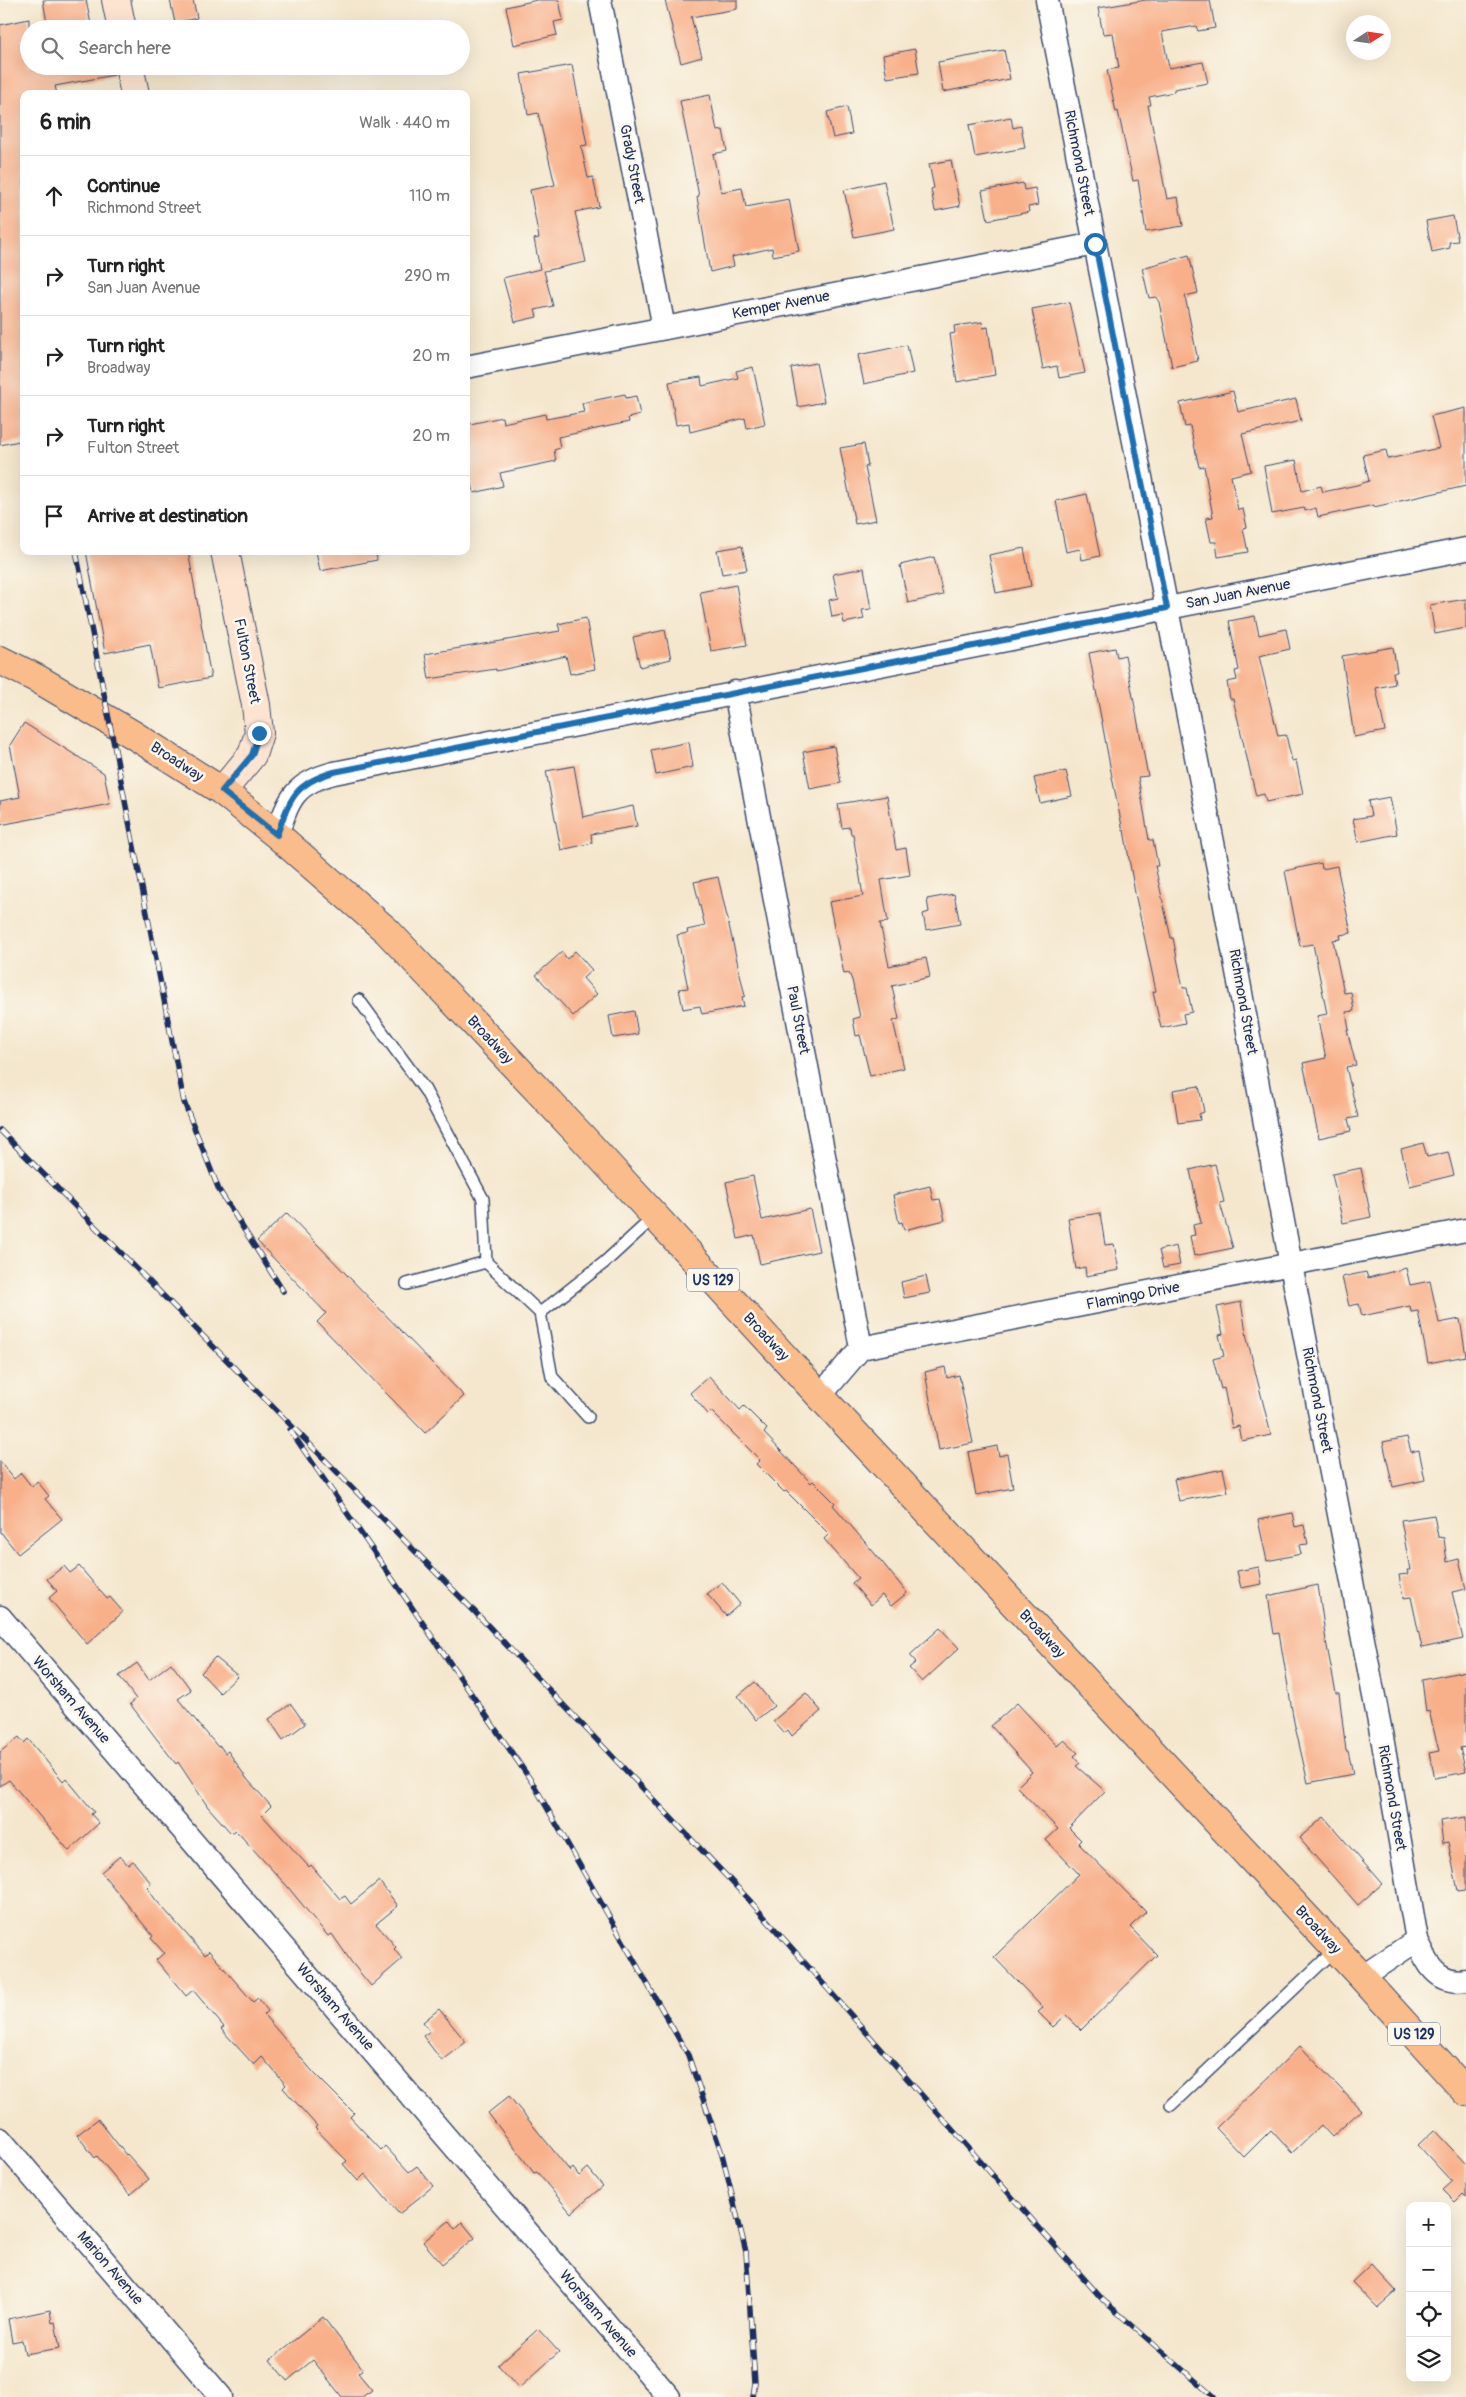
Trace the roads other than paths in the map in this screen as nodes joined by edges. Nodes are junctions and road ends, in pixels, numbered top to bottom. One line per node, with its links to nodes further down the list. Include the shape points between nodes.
1 (116, 0): 4 (street)
2 (600, 0): 8 (street, Grady Street)
3 (1047, 0): 7 (street, Richmond Street)
4 (120, 20)
5 (131, 75): 6 (street)
6 (133, 90)
7 (1095, 244): 8 (street, Kemper Avenue); 12 (street, Richmond Street)
8 (664, 328): 9 (street, Kemper Avenue)
9 (470, 366)
10 (1466, 549): 12 (street, San Juan Avenue)
11 (226, 555): 15 (street, Fulton Street, via 259,733 252,755)
12 (1167, 608): 14 (street, San Juan Avenue); 21 (street, Richmond Street)
13 (0, 660): 15 (main road, Broadway / US 129, via 132,734)
14 (735, 692): 16 (street, San Juan Avenue, via 313,778 302,786 286,808); 24 (street, Paul Street)
15 (222, 791): 16 (main road, Broadway / US 129)
16 (277, 835): 18 (main road, Broadway / US 129, via 387,931)
17 (359, 1000): 20 (lane, via 425,1090 484,1198)
18 (654, 1217): 23 (lane); 25 (main road, Broadway / US 129)
19 (1466, 1230): 21 (street, Flamingo Drive)
20 (486, 1262): 22 (lane); 23 (lane)
21 (1291, 1265): 24 (street, Flamingo Drive); 28 (street, Richmond Street, via 1383,1743)
22 (407, 1284)
23 (540, 1313): 26 (lane, via 552,1377)
24 (861, 1348): 25 (street)
25 (820, 1396): 29 (main road, Broadway / US 129)
26 (588, 1417)
27 (0, 1617): 36 (street, Worsham Avenue)
28 (1417, 1940): 30 (street); 31 (street, Richmond Street, via 1434,1973)
29 (1336, 1949): 30 (main road, Broadway / US 129); 33 (lane)
30 (1362, 1977): 32 (main road, Broadway / US 129)
31 (1466, 1980)
32 (1466, 2092)
33 (1171, 2106)
34 (0, 2139): 35 (street, Marion Avenue)
35 (220, 2397)
36 (669, 2397)

